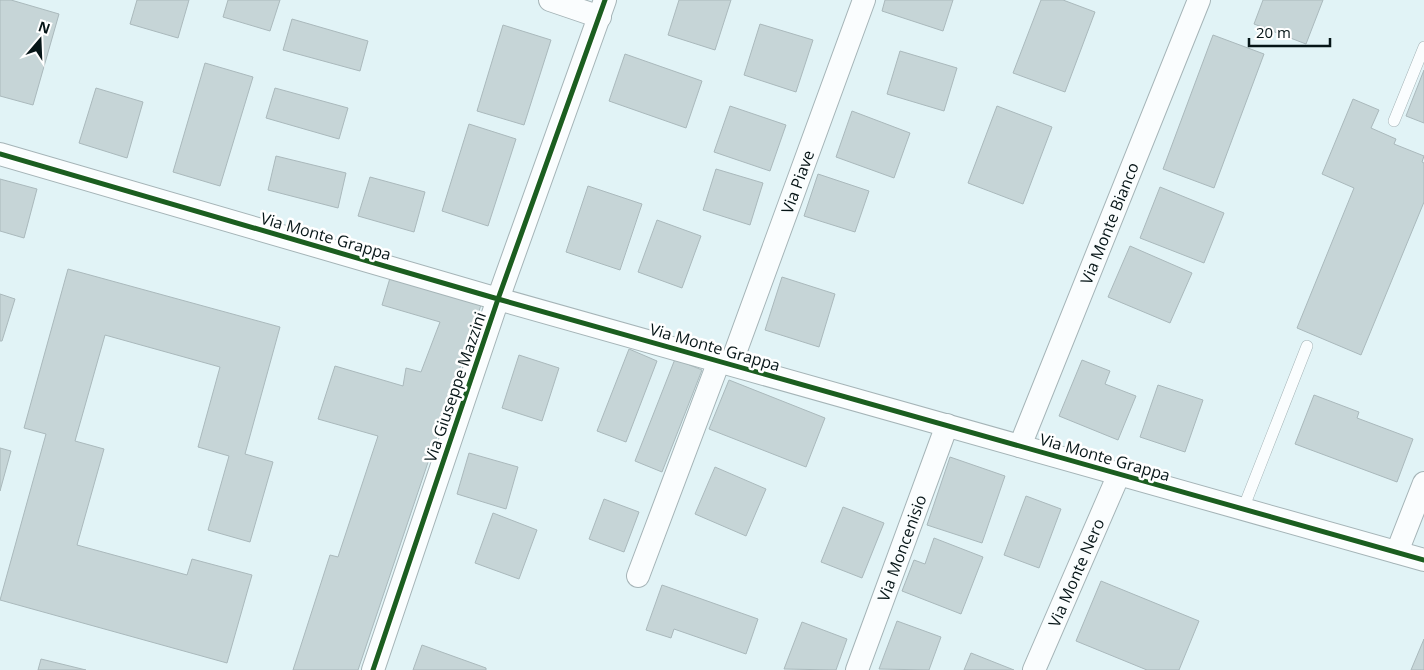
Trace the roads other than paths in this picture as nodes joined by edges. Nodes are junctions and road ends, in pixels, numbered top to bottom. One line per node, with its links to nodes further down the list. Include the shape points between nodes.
1 (550, 0): 4 (street)
2 (864, 0): 10 (street, Via Piave)
3 (1199, 0): 12 (street, Via Monte Bianco)
4 (602, 9): 8 (street, Via Giuseppe Mazzini)
5 (1424, 47): 6 (lane)
6 (1394, 121)
7 (0, 154): 8 (street, Via Monte Grappa)
8 (498, 299): 10 (street, Via Monte Grappa); 19 (street, Via Giuseppe Mazzini)
9 (1306, 346): 15 (lane)
10 (725, 363): 11 (street, Via Monte Grappa); 18 (street, Via Piave)
11 (947, 425): 12 (street, Via Monte Grappa); 20 (street, Via Moncenisio)
12 (1020, 446): 13 (street, Via Monte Grappa)
13 (1119, 474): 15 (street, Via Monte Grappa); 21 (street, Via Monte Nero)
14 (1424, 483): 16 (street)
15 (1243, 509): 16 (street, Via Monte Grappa)
16 (1397, 552): 17 (street, Via Monte Grappa)
17 (1424, 560)
18 (638, 576)
19 (373, 670)
20 (856, 670)
21 (1035, 670)

